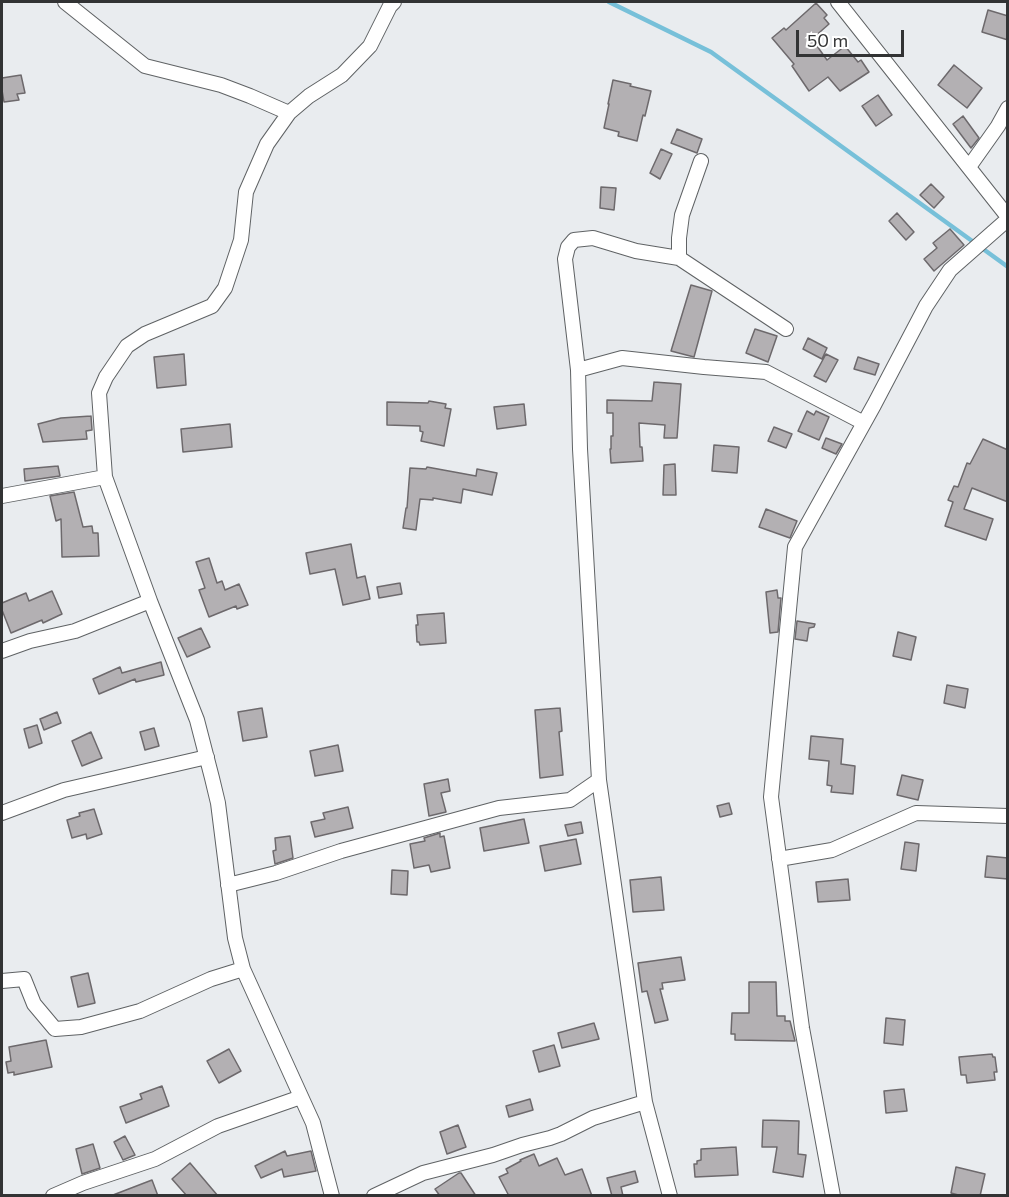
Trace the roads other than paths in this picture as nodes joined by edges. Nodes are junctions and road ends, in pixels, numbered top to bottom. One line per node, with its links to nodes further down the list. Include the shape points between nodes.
1 (65, 2): 5 (street, via 145,66 221,85)
2 (394, 2): 5 (street, via 370,46 342,75)
3 (838, 2): 7 (street)
4 (1008, 108): 7 (street)
5 (289, 113): 13 (street, via 267,144 246,192 241,240 225,288 212,306 145,334 127,346 106,377 99,393)
6 (701, 160): 9 (street, via 682,215)
7 (969, 167): 8 (street)
8 (1008, 218): 12 (street, via 950,270 926,306)
9 (679, 258): 10 (street); 11 (street, via 593,238 573,240 565,259)
10 (786, 328)
11 (578, 370): 12 (street, via 622,358 766,372); 18 (street)
12 (864, 423): 21 (street, via 795,547 771,796)
13 (105, 477): 14 (street); 15 (street)
14 (2, 495)
15 (150, 601): 16 (street, via 75,631); 17 (street, via 197,720)
16 (2, 651)
17 (207, 757): 19 (street, via 64,790); 22 (street, via 218,803)
18 (599, 780): 22 (street, via 570,800 499,808); 26 (street)
19 (2, 813)
20 (1008, 816): 21 (street, via 916,813 832,850)
21 (779, 859): 31 (street, via 802,1028)
22 (228, 885): 23 (street)
23 (243, 969): 24 (street, via 140,1011 81,1027 55,1029 34,1004 24,979); 25 (street)
24 (2, 981)
25 (301, 1097): 27 (street, via 219,1126 155,1159); 28 (street, via 313,1123)
26 (645, 1102): 29 (street, via 593,1118 550,1138 423,1173); 30 (street)
27 (53, 1196)
28 (332, 1196)
29 (374, 1196)
30 (670, 1196)
31 (832, 1196)

